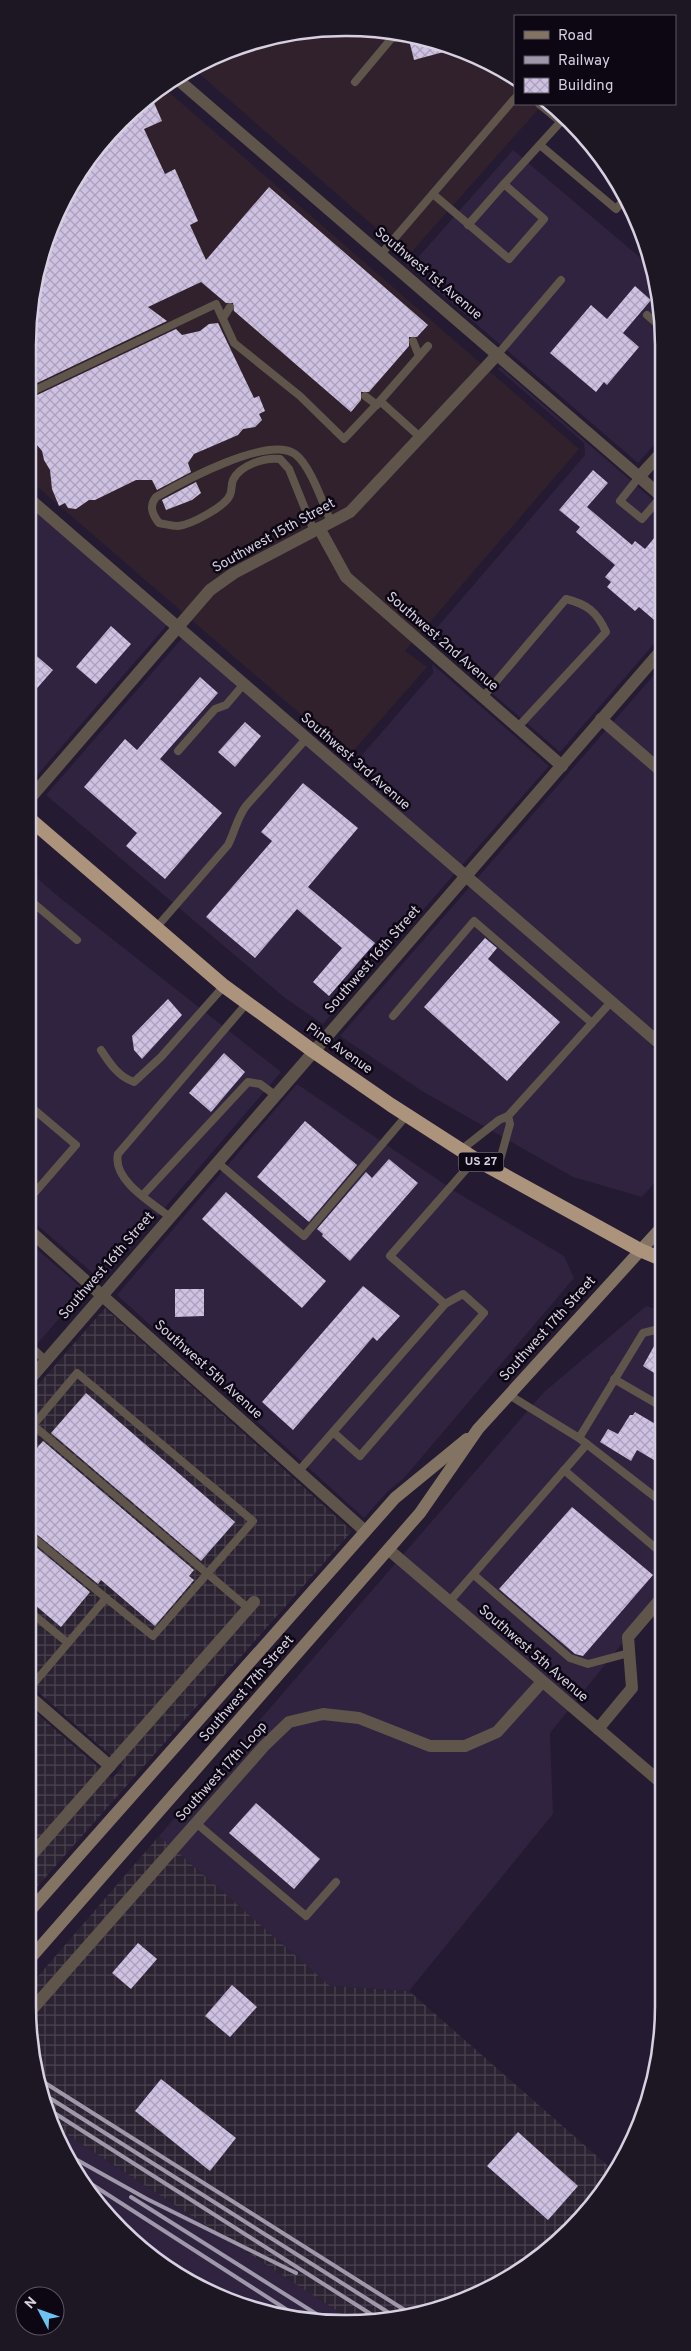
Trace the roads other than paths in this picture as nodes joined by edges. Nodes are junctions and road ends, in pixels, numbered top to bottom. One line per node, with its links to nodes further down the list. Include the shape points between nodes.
1 (391, 40): 2 (lane)
2 (355, 82)
3 (182, 83): 11 (street, Southwest 1st Avenue)
4 (514, 99): 8 (lane)
5 (560, 123): 6 (lane)
6 (540, 145): 7 (lane); 9 (lane, via 616,209)
7 (504, 184): 10 (lane); 10 (lane, via 544,219 509,260)
8 (433, 194): 10 (lane); 11 (lane)
9 (620, 204)
10 (468, 225)
11 (381, 254): 19 (street, Southwest 1st Avenue)
12 (561, 280): 19 (lane)
13 (230, 307): 15 (lane)
14 (647, 315): 16 (lane)
15 (223, 318): 21 (lane, via 216,304); 23 (lane, via 234,343 300,396 344,439)
16 (654, 321)
17 (413, 342): 20 (lane)
18 (428, 346): 20 (lane)
19 (498, 354): 24 (street, Southwest 15th Street); 26 (street, Southwest 1st Avenue)
20 (419, 356): 23 (lane)
21 (36, 390)
22 (365, 396): 23 (lane)
23 (379, 403): 24 (lane)
24 (420, 437): 30 (street, Southwest 15th Street, via 350,512)
25 (655, 459): 26 (street)
26 (640, 477): 27 (street, Southwest 1st Avenue); 28 (lane, via 620,500 642,519)
27 (655, 491)
28 (655, 502)
29 (36, 505): 32 (street, Southwest 3rd Avenue)
30 (331, 522): 31 (street, Southwest 15th Street); 31 (lane, via 304,463 294,453 283,450 266,450 210,468 152,502 152,513 159,522 179,526 190,523 222,505 230,496 233,480 242,471 268,458 280,459 290,469)
31 (316, 529): 32 (street, Southwest 15th Street, via 222,580); 35 (street, Southwest 2nd Avenue, via 346,578)
32 (177, 628): 34 (street, Southwest 3rd Avenue); 42 (street, Southwest 15th Street)
33 (655, 658): 36 (street, Southwest 16th Street)
34 (243, 685): 38 (street, Southwest 3rd Avenue); 39 (lane, via 226,705 215,709)
35 (483, 697): 37 (street, Southwest 2nd Avenue); 37 (lane, via 566,599 581,602 598,615 606,632)
36 (601, 719): 40 (street, Southwest 16th Street); 41 (street)
37 (518, 727): 40 (street, Southwest 2nd Avenue)
38 (306, 739): 44 (street, Southwest 3rd Avenue); 46 (lane, via 237,818 228,845)
39 (178, 751)
40 (562, 766): 44 (street, Southwest 16th Street)
41 (655, 766)
42 (36, 791)
43 (36, 824): 46 (highway, Pine Avenue / US 27)
44 (465, 876): 49 (street, Southwest 3rd Avenue); 55 (street, Southwest 16th Street)
45 (36, 905): 47 (lane)
46 (155, 928): 48 (highway, Pine Avenue / US 27)
47 (77, 940)
48 (224, 986): 50 (highway, Pine Avenue / US 27); 54 (lane, via 161,1057 134,1082 125,1079)
49 (611, 1002): 52 (lane); 53 (street, Southwest 3rd Avenue)
50 (247, 1003): 55 (highway, Pine Avenue / US 27); 65 (lane, via 118,1154 119,1169 129,1184)
51 (393, 1016): 52 (lane, via 474,921)
52 (592, 1023): 59 (lane)
53 (655, 1040)
54 (101, 1050)
55 (313, 1052): 56 (street, Southwest 16th Street); 58 (highway, Pine Avenue / US 27)
56 (275, 1095): 62 (street, Southwest 16th Street); 65 (lane, via 260,1084 248,1082)
57 (36, 1111): 64 (lane, via 76,1145)
58 (407, 1115): 60 (highway, Pine Avenue / US 27); 62 (lane, via 304,1236)
59 (508, 1116): 60 (lane); 63 (lane, via 510,1124)
60 (461, 1150): 61 (highway, Pine Avenue / US 27)
61 (475, 1158): 63 (highway, Pine Avenue / US 27); 72 (lane, via 390,1256)
62 (217, 1162): 66 (street, Southwest 16th Street)
63 (497, 1171): 69 (highway, Pine Avenue / US 27)
64 (36, 1191)
65 (143, 1195): 66 (lane)
66 (170, 1217): 71 (street, Southwest 16th Street)
67 (655, 1234): 69 (main road, Southwest 17th Street)
68 (36, 1236): 71 (street, Southwest 5th Avenue)
69 (640, 1250): 70 (highway, Pine Avenue / US 27); 78 (main road, Southwest 17th Street)
70 (655, 1256)
71 (103, 1294): 75 (street, Southwest 16th Street); 87 (street, Southwest 5th Avenue)
72 (445, 1304): 83 (lane); 83 (lane, via 462,1294 484,1313 360,1456)
73 (655, 1330): 77 (lane, via 643,1333)
74 (36, 1351): 75 (lane)
75 (46, 1360): 76 (street, Southwest 16th Street)
76 (36, 1372)
77 (614, 1379): 79 (lane); 84 (lane)
78 (509, 1395): 81 (main road, Southwest 17th Street); 84 (lane)
79 (655, 1403)
80 (36, 1421): 93 (lane, via 77,1373 253,1521)
81 (478, 1429): 89 (main road, Southwest 17th Street, via 395,1498); 92 (main road, Southwest 17th Street, via 420,1513)
82 (36, 1431): 93 (lane)
83 (333, 1432): 87 (lane)
84 (579, 1438): 85 (lane)
85 (587, 1444): 86 (lane); 88 (lane)
86 (564, 1470): 91 (lane); 94 (lane)
87 (298, 1472): 89 (street, Southwest 5th Avenue)
88 (655, 1498)
89 (365, 1531): 111 (main road, Southwest 17th Street)
90 (36, 1540): 95 (lane)
91 (655, 1547)
92 (389, 1550): 96 (street, Southwest 5th Avenue); 112 (main road, Southwest 17th Street)
93 (208, 1574): 95 (lane, via 153,1636); 97 (lane)
94 (474, 1575): 96 (lane); 101 (lane, via 570,1658 588,1664)
95 (106, 1598): 100 (lane)
96 (449, 1602): 103 (street, Southwest 5th Avenue)
97 (252, 1605): 106 (street)
98 (655, 1606): 101 (street, via 628,1637)
99 (36, 1617): 100 (lane)
100 (68, 1643): 102 (lane)
101 (629, 1653): 105 (street, via 632,1688)
102 (36, 1681)
103 (542, 1682): 105 (street, Southwest 5th Avenue); 108 (street, Southwest 17th Loop, via 497,1732 465,1746 430,1746 359,1718 323,1714 288,1722)
104 (36, 1702): 106 (street)
105 (598, 1729): 107 (street, Southwest 5th Avenue)
106 (110, 1766): 109 (street)
107 (655, 1777)
108 (196, 1822): 110 (lane, via 306,1916); 113 (street, Southwest 17th Loop)
109 (36, 1851)
110 (336, 1882)
111 (36, 1904)
112 (36, 1952)
113 (36, 2005)

